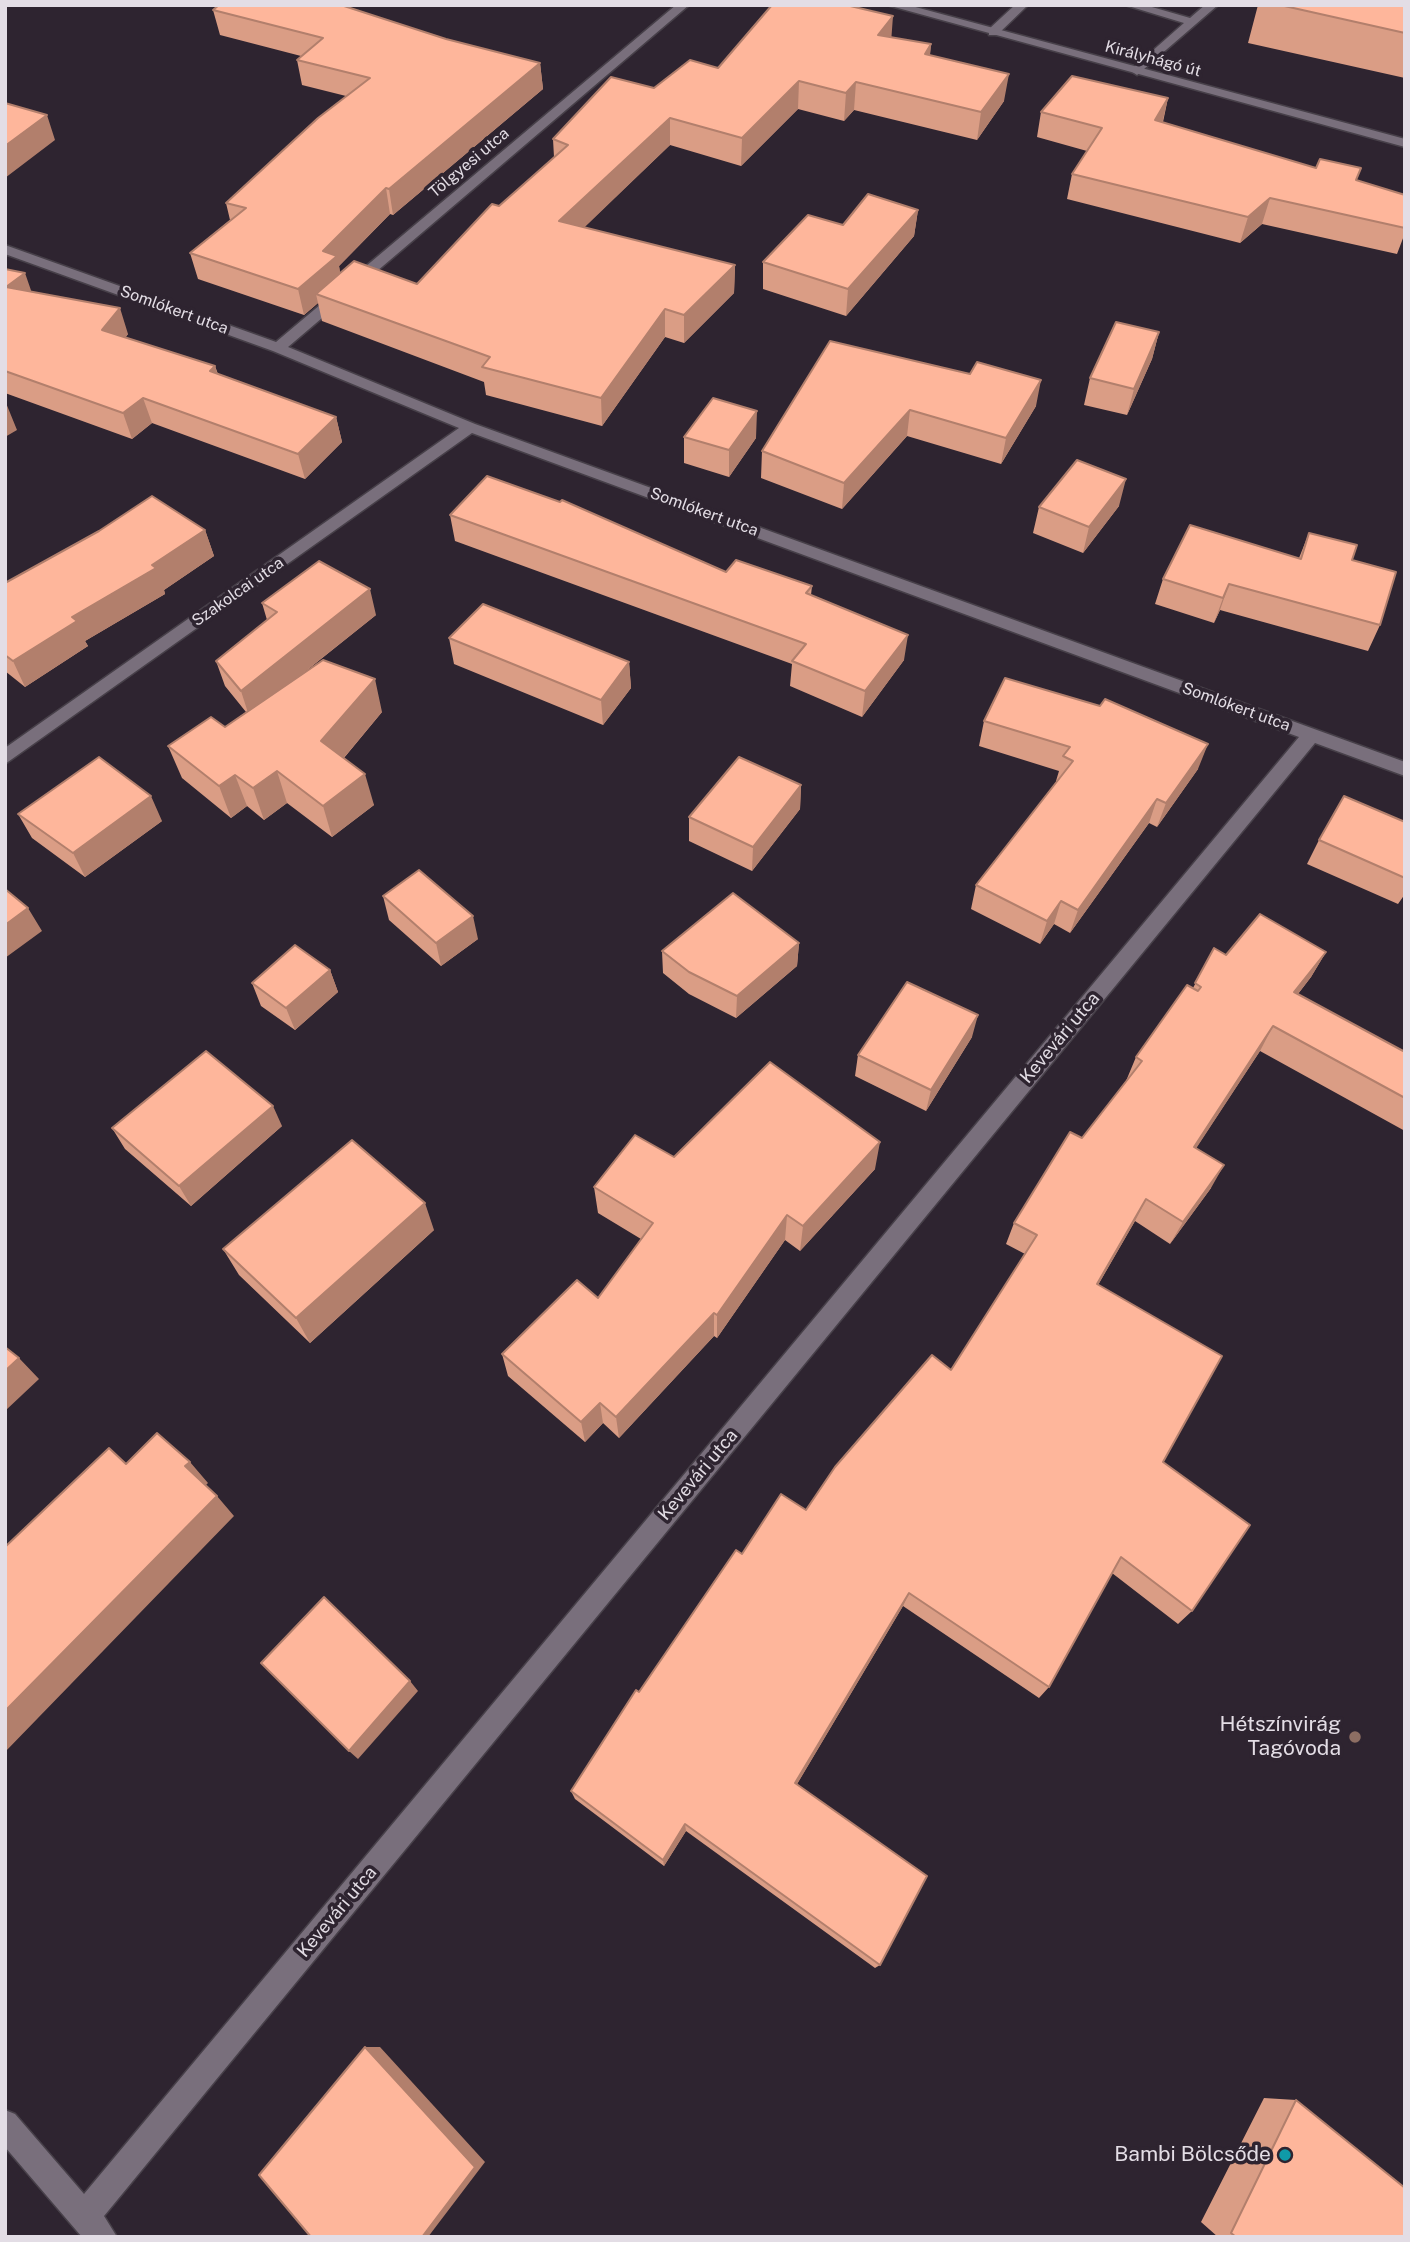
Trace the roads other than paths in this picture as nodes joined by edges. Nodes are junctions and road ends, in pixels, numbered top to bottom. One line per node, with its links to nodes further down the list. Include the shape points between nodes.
1 (683, 5): 11 (street, Tölgyesi utca)
2 (893, 5): 7 (street, Királyhágó út)
3 (1021, 5): 7 (street)
4 (1130, 5): 6 (street)
5 (1212, 5): 6 (street)
6 (1192, 22): 8 (street)
7 (993, 32): 8 (street, Királyhágó út)
8 (1138, 71): 9 (street, Királyhágó út)
9 (1405, 143)
10 (5, 249): 11 (street, Somlókert utca)
11 (278, 348): 12 (street, Somlókert utca)
12 (470, 427): 13 (street, Somlókert utca); 14 (street, Szakolcai utca)
13 (1311, 735): 15 (street, Somlókert utca); 17 (street, Kevevári utca)
14 (5, 757)
15 (1405, 769)
16 (5, 2124): 17 (street)
17 (94, 2226)

